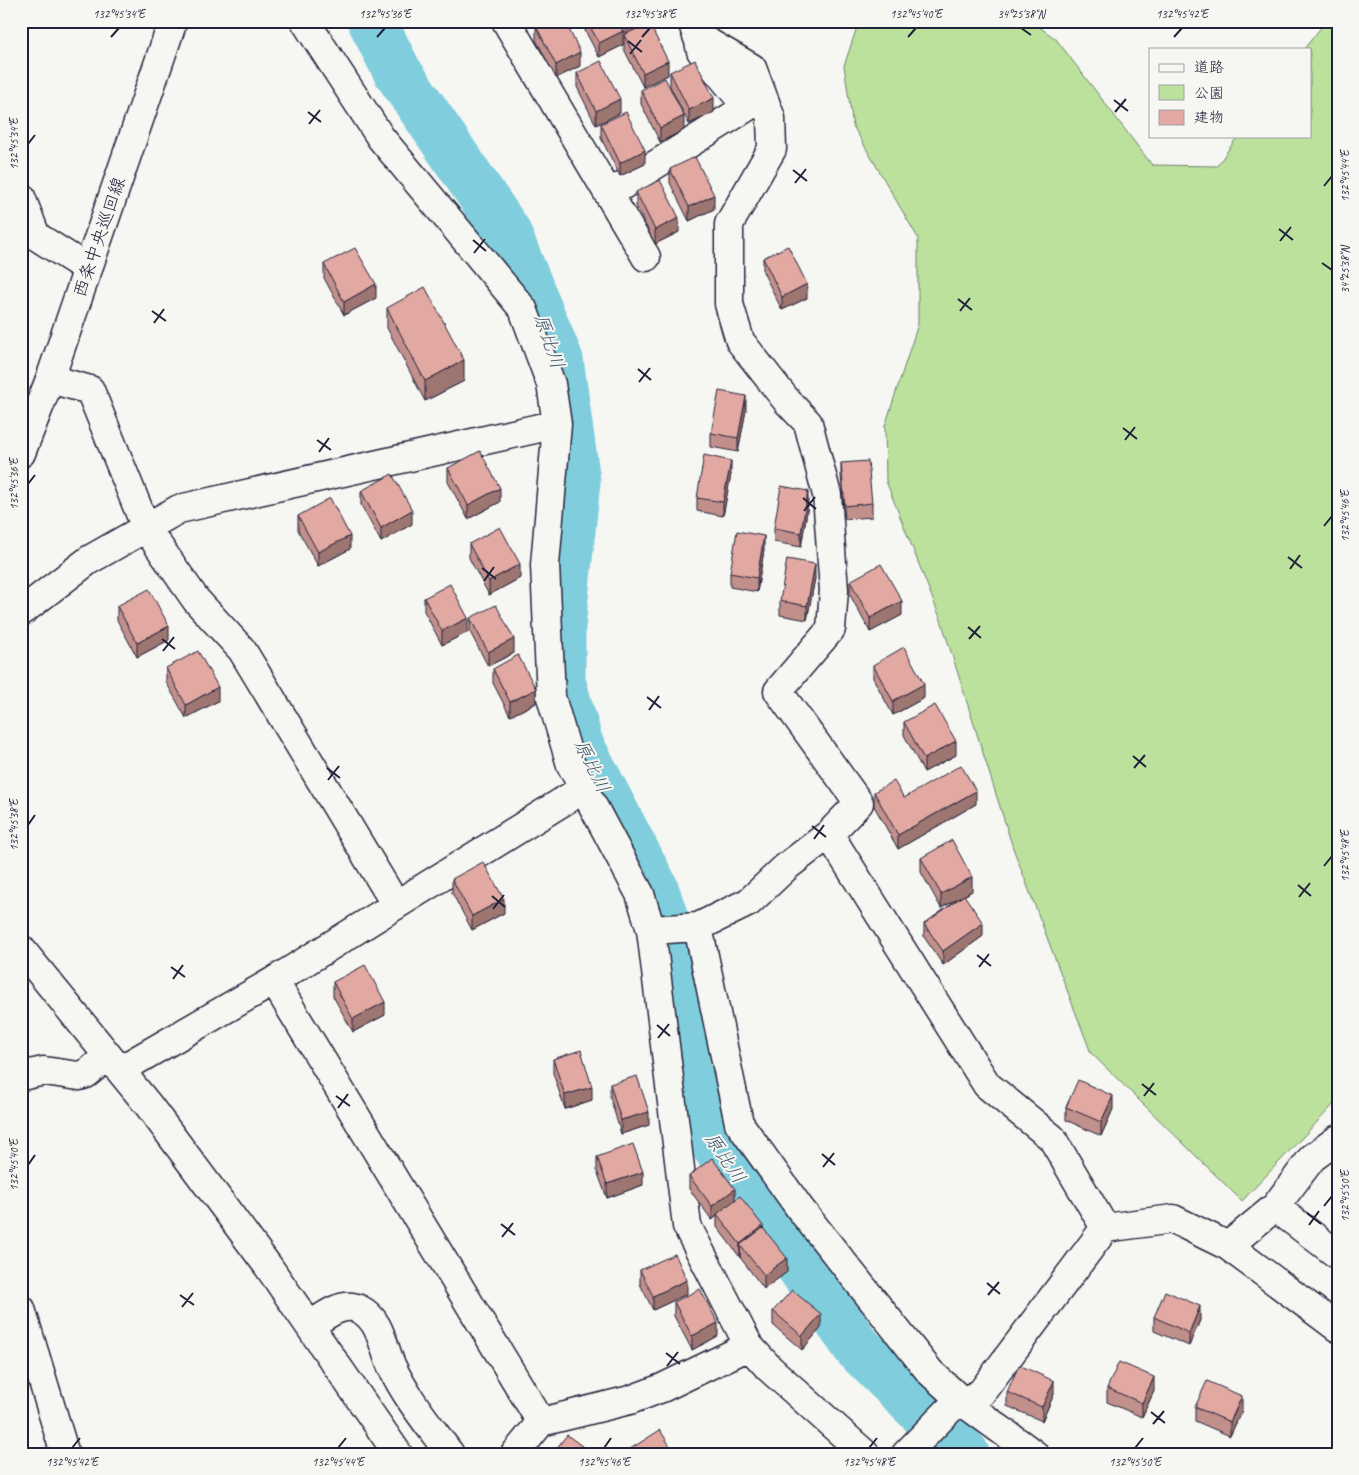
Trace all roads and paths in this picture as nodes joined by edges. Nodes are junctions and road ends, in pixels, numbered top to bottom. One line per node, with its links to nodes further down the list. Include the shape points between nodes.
1 (173, 21): 8 (street, 西条中央巡回線)
2 (305, 21): 10 (street, via 381,138 523,309 551,384)
3 (514, 24): 5 (street)
4 (694, 28): 5 (street, via 701,51 747,107); 15 (street, via 752,68 771,118 772,149 729,224 729,304 740,341 808,423 827,495 834,590 831,629 778,691 859,803)
5 (608, 194): 7 (street)
6 (21, 197): 8 (street, via 36,236)
7 (646, 257)
8 (88, 270): 9 (street, 西条中央巡回線)
9 (50, 379): 11 (street, 西条中央巡回線); 12 (street, via 90,390)
10 (557, 424): 12 (street, via 179,509); 14 (street, via 545,565 551,697 571,765)
11 (21, 452)
12 (146, 528): 13 (street, via 89,560); 16 (street, via 196,600 242,650)
13 (21, 612)
14 (583, 789): 16 (street); 18 (street, via 640,894)
15 (829, 834): 17 (street, via 786,867 749,902); 25 (street, via 987,1085 1052,1138)
16 (396, 905): 20 (street)
17 (698, 927): 18 (street); 32 (street, via 739,1123 801,1210)
18 (651, 930): 31 (street, via 687,1226)
19 (21, 949): 21 (street)
20 (274, 982): 21 (street); 33 (street)
21 (114, 1063): 22 (street, via 79,1076 44,1071); 29 (street)
22 (21, 1076)
23 (1338, 1139): 24 (street, via 1312,1158)
24 (1275, 1207): 26 (street); 27 (street)
25 (1105, 1228): 26 (street, via 1173,1219); 32 (street, via 981,1393)
26 (1228, 1246): 30 (street)
27 (1338, 1255)
28 (21, 1309): 35 (street)
29 (310, 1326): 36 (street); 37 (street, via 343,1307 358,1308 370,1316 408,1397)
30 (1338, 1328)
31 (749, 1346): 33 (street, via 630,1400); 39 (street, via 770,1369)
32 (958, 1405): 34 (street); 40 (street)
33 (541, 1422): 38 (street)
34 (914, 1445)
35 (65, 1454)
36 (398, 1454)
37 (450, 1454)
38 (515, 1454)
39 (865, 1454)
40 (1034, 1454)

